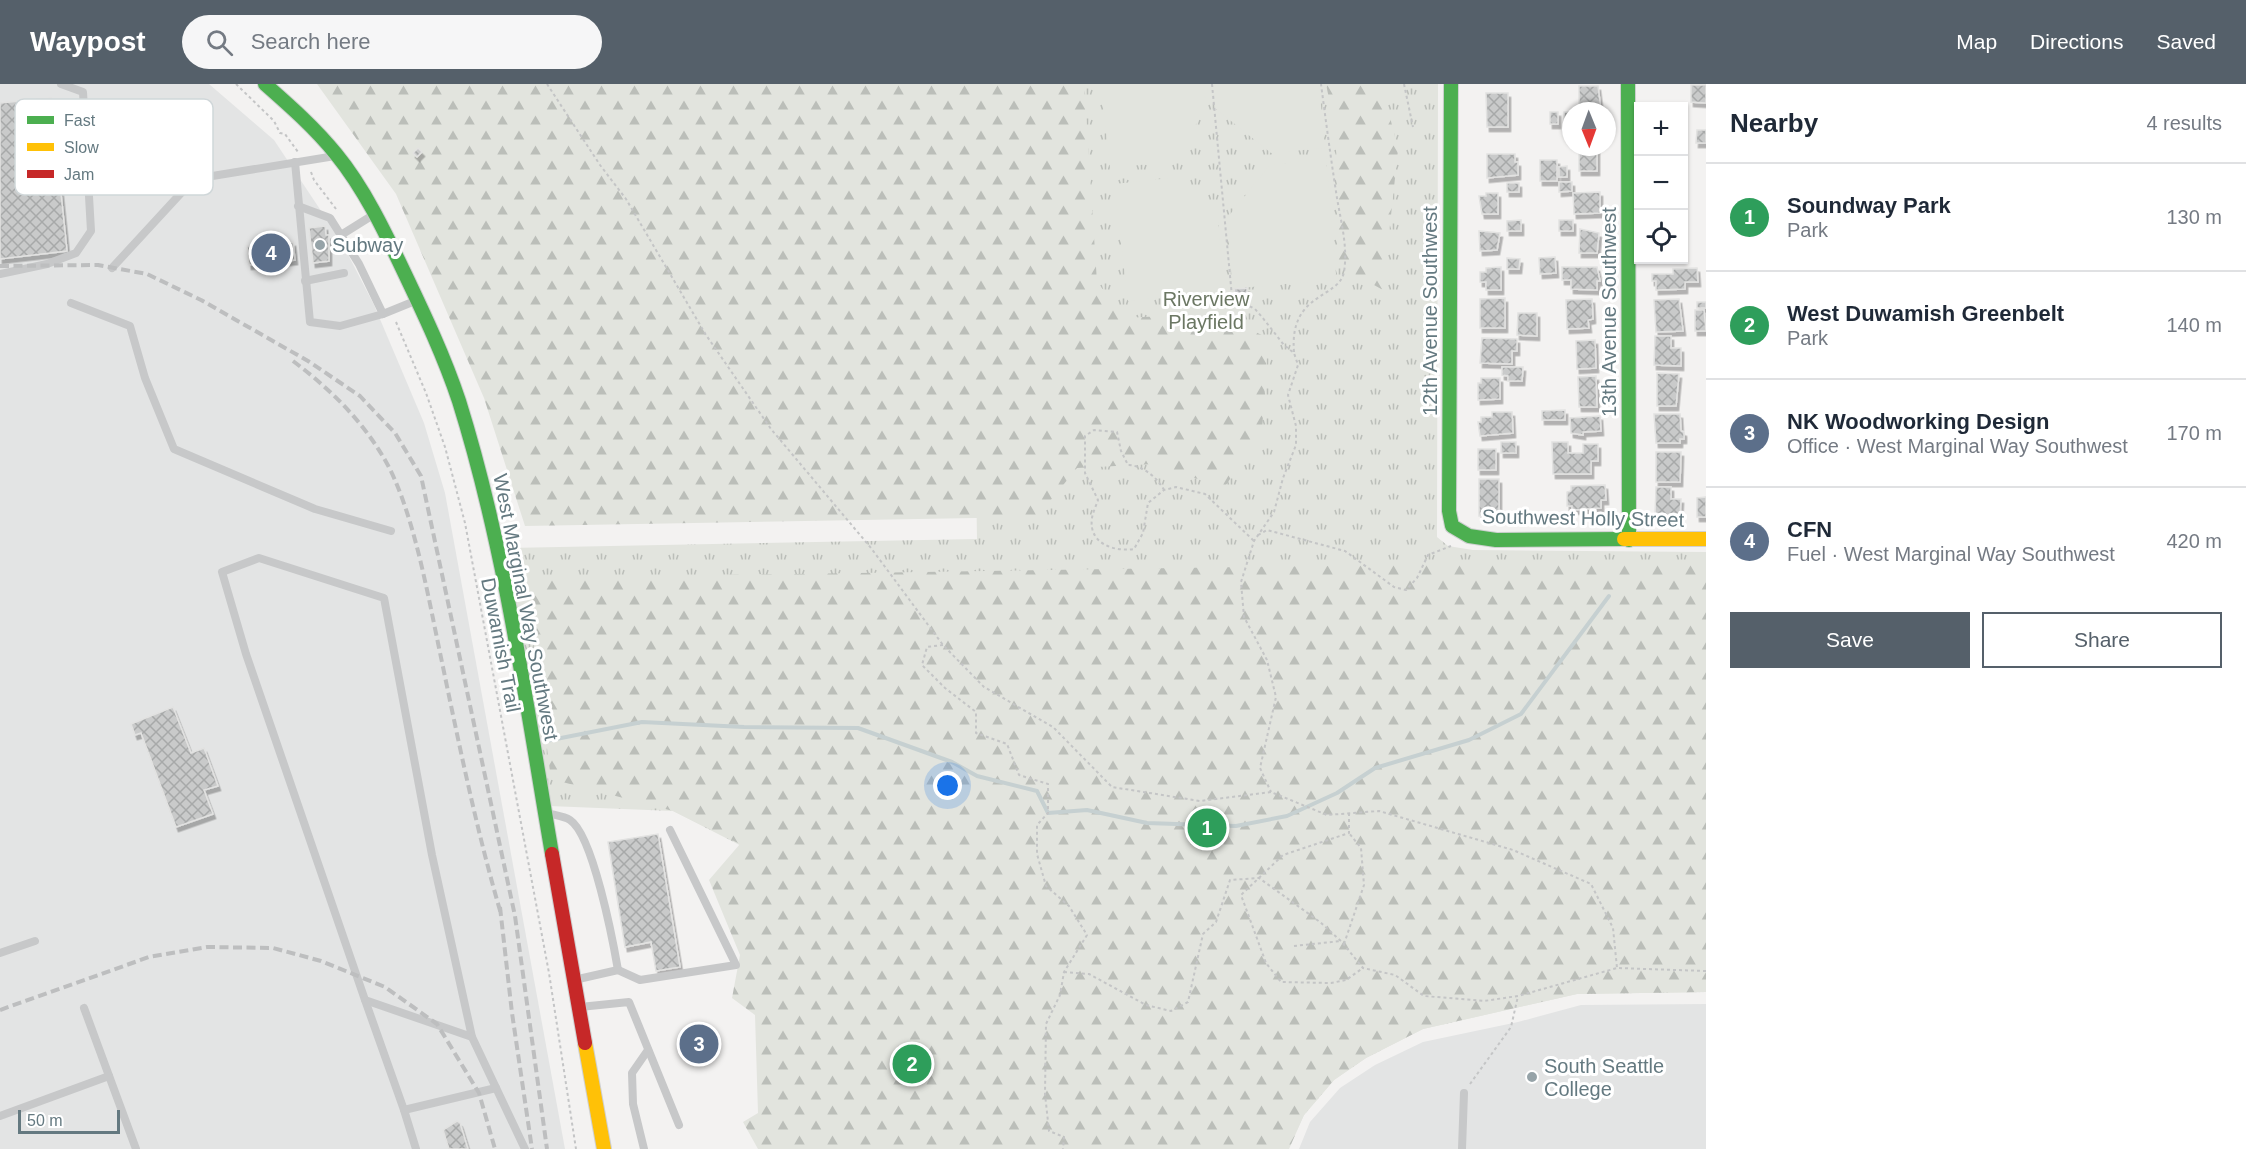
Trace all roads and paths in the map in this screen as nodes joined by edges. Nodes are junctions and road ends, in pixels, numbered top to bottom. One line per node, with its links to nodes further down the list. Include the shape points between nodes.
1 (61, 84): 11 (lane, via 83,92)
2 (236, 84): 14 (path)
3 (265, 84): 12 (main road, West Marginal Way Southwest)
4 (282, 84): 12 (main road, West Marginal Way Southwest)
5 (547, 84): 40 (path, via 626,200 706,334 765,419 871,548)
6 (1212, 84): 32 (path, via 1232,297 1256,309)
7 (1321, 84): 32 (path, via 1344,235 1344,274 1300,312 1293,335)
8 (1404, 84): 13 (path)
9 (1450, 84): 35 (main road, 12th Avenue Southwest, via 1449,511 1452,526)
10 (1628, 84): 38 (main road, 13th Avenue Southwest)
11 (84, 99)
12 (299, 113): 15 (main road, West Marginal Way Southwest)
13 (1413, 127)
14 (285, 134)
15 (337, 155): 16 (lane); 23 (main road, West Marginal Way Southwest)
16 (295, 162): 17 (lane); 21 (lane)
17 (213, 176)
18 (314, 176): 22 (path)
19 (90, 195): 27 (lane, via 91,231 76,253)
20 (179, 195): 25 (lane)
21 (298, 206): 24 (lane, via 330,218); 28 (lane)
22 (337, 210)
23 (374, 215): 24 (lane); 29 (main road, West Marginal Way Southwest)
24 (341, 235): 31 (lane)
25 (112, 268)
26 (344, 273): 28 (lane)
27 (0, 274)
28 (305, 282): 31 (lane, via 310,322 340,326)
29 (417, 300): 31 (lane); 42 (main road, West Marginal Way Southwest, via 458,399 494,527)
30 (71, 303): 34 (lane, via 130,326 145,378 174,449 315,509)
31 (387, 312): 73 (path, Duwamish Trail, via 426,393 465,523 549,973)
32 (1294, 352): 36 (path, via 1298,366 1288,395 1296,426 1296,445 1274,512)
33 (1164, 490): 33 (path, via 1148,502 1143,533 1134,549 1119,551 1100,542 1092,530 1098,500 1085,473 1085,436 1094,430 1118,432 1128,465 1136,465 1159,481); 39 (path, via 1176,487 1205,494)
34 (391, 531)
35 (1462, 534): 36 (path, via 1462,545 1428,555 1406,590 1394,587 1345,551 1283,532 1267,530); 38 (main road, Southwest Holly Street, via 1496,540)
36 (1257, 536): 39 (path)
37 (1706, 539): 38 (main road, Southwest Holly Street)
38 (1629, 540)
39 (1254, 541): 41 (path, via 1241,582 1244,617 1266,660 1276,697 1260,768)
40 (943, 645): 41 (path, via 984,687 1053,727 1112,787 1200,801); 56 (path, via 927,647 922,665 976,712 976,733 1007,744 1019,774 1048,784 1048,813 1037,825 1037,854 1046,886 1069,906 1087,935)
41 (1271, 792): 43 (path, via 1327,815)
42 (545, 812): 54 (lane, via 570,820 582,837 595,869); 57 (main road, West Marginal Way Southwest)
43 (1349, 813): 45 (path); 53 (path, via 1379,811 1513,850 1591,884 1612,928)
44 (670, 830): 54 (lane, via 736,965 640,980)
45 (1349, 833): 46 (path, via 1283,855); 49 (path, via 1361,848 1364,885)
46 (1259, 878): 48 (path); 52 (path, via 1241,896 1266,963 1281,982 1331,983 1346,980); 56 (path, via 1230,880 1216,922 1203,934 1188,1002 1171,1011 1146,1005 1089,974)
47 (35, 941): 51 (lane)
48 (1341, 941): 49 (path); 50 (path)
49 (1344, 944): 52 (path)
50 (1294, 946)
51 (0, 953)
52 (1363, 968): 58 (path, via 1395,975 1424,996 1484,1001)
53 (1617, 968): 55 (path); 58 (path)
54 (618, 970): 57 (lane)
55 (1706, 971)
56 (1064, 972): 76 (path, via 1060,995 1046,1024 1045,1066 1049,1131 1064,1137)
57 (574, 980): 60 (main road, West Marginal Way Southwest)
58 (1518, 996): 66 (path, via 1510,1027)
59 (364, 1000): 62 (lane); 62 (lane, via 246,654 222,572 259,558 384,598 432,855); 67 (lane)
60 (580, 1007): 63 (lane, via 629,1002); 74 (main road, West Marginal Way Southwest)
61 (84, 1008): 64 (lane)
62 (472, 1037): 65 (lane)
63 (648, 1050): 69 (lane); 75 (lane, via 632,1073 633,1104)
64 (109, 1076): 68 (lane); 70 (lane)
65 (496, 1088): 67 (lane); 72 (lane)
66 (1464, 1093): 77 (lane)
67 (404, 1110): 71 (lane)
68 (0, 1116)
69 (679, 1125)
70 (136, 1149)
71 (416, 1149)
72 (525, 1149)
73 (576, 1149)
74 (604, 1149)
75 (644, 1149)
76 (1063, 1149)
77 (1462, 1149)

